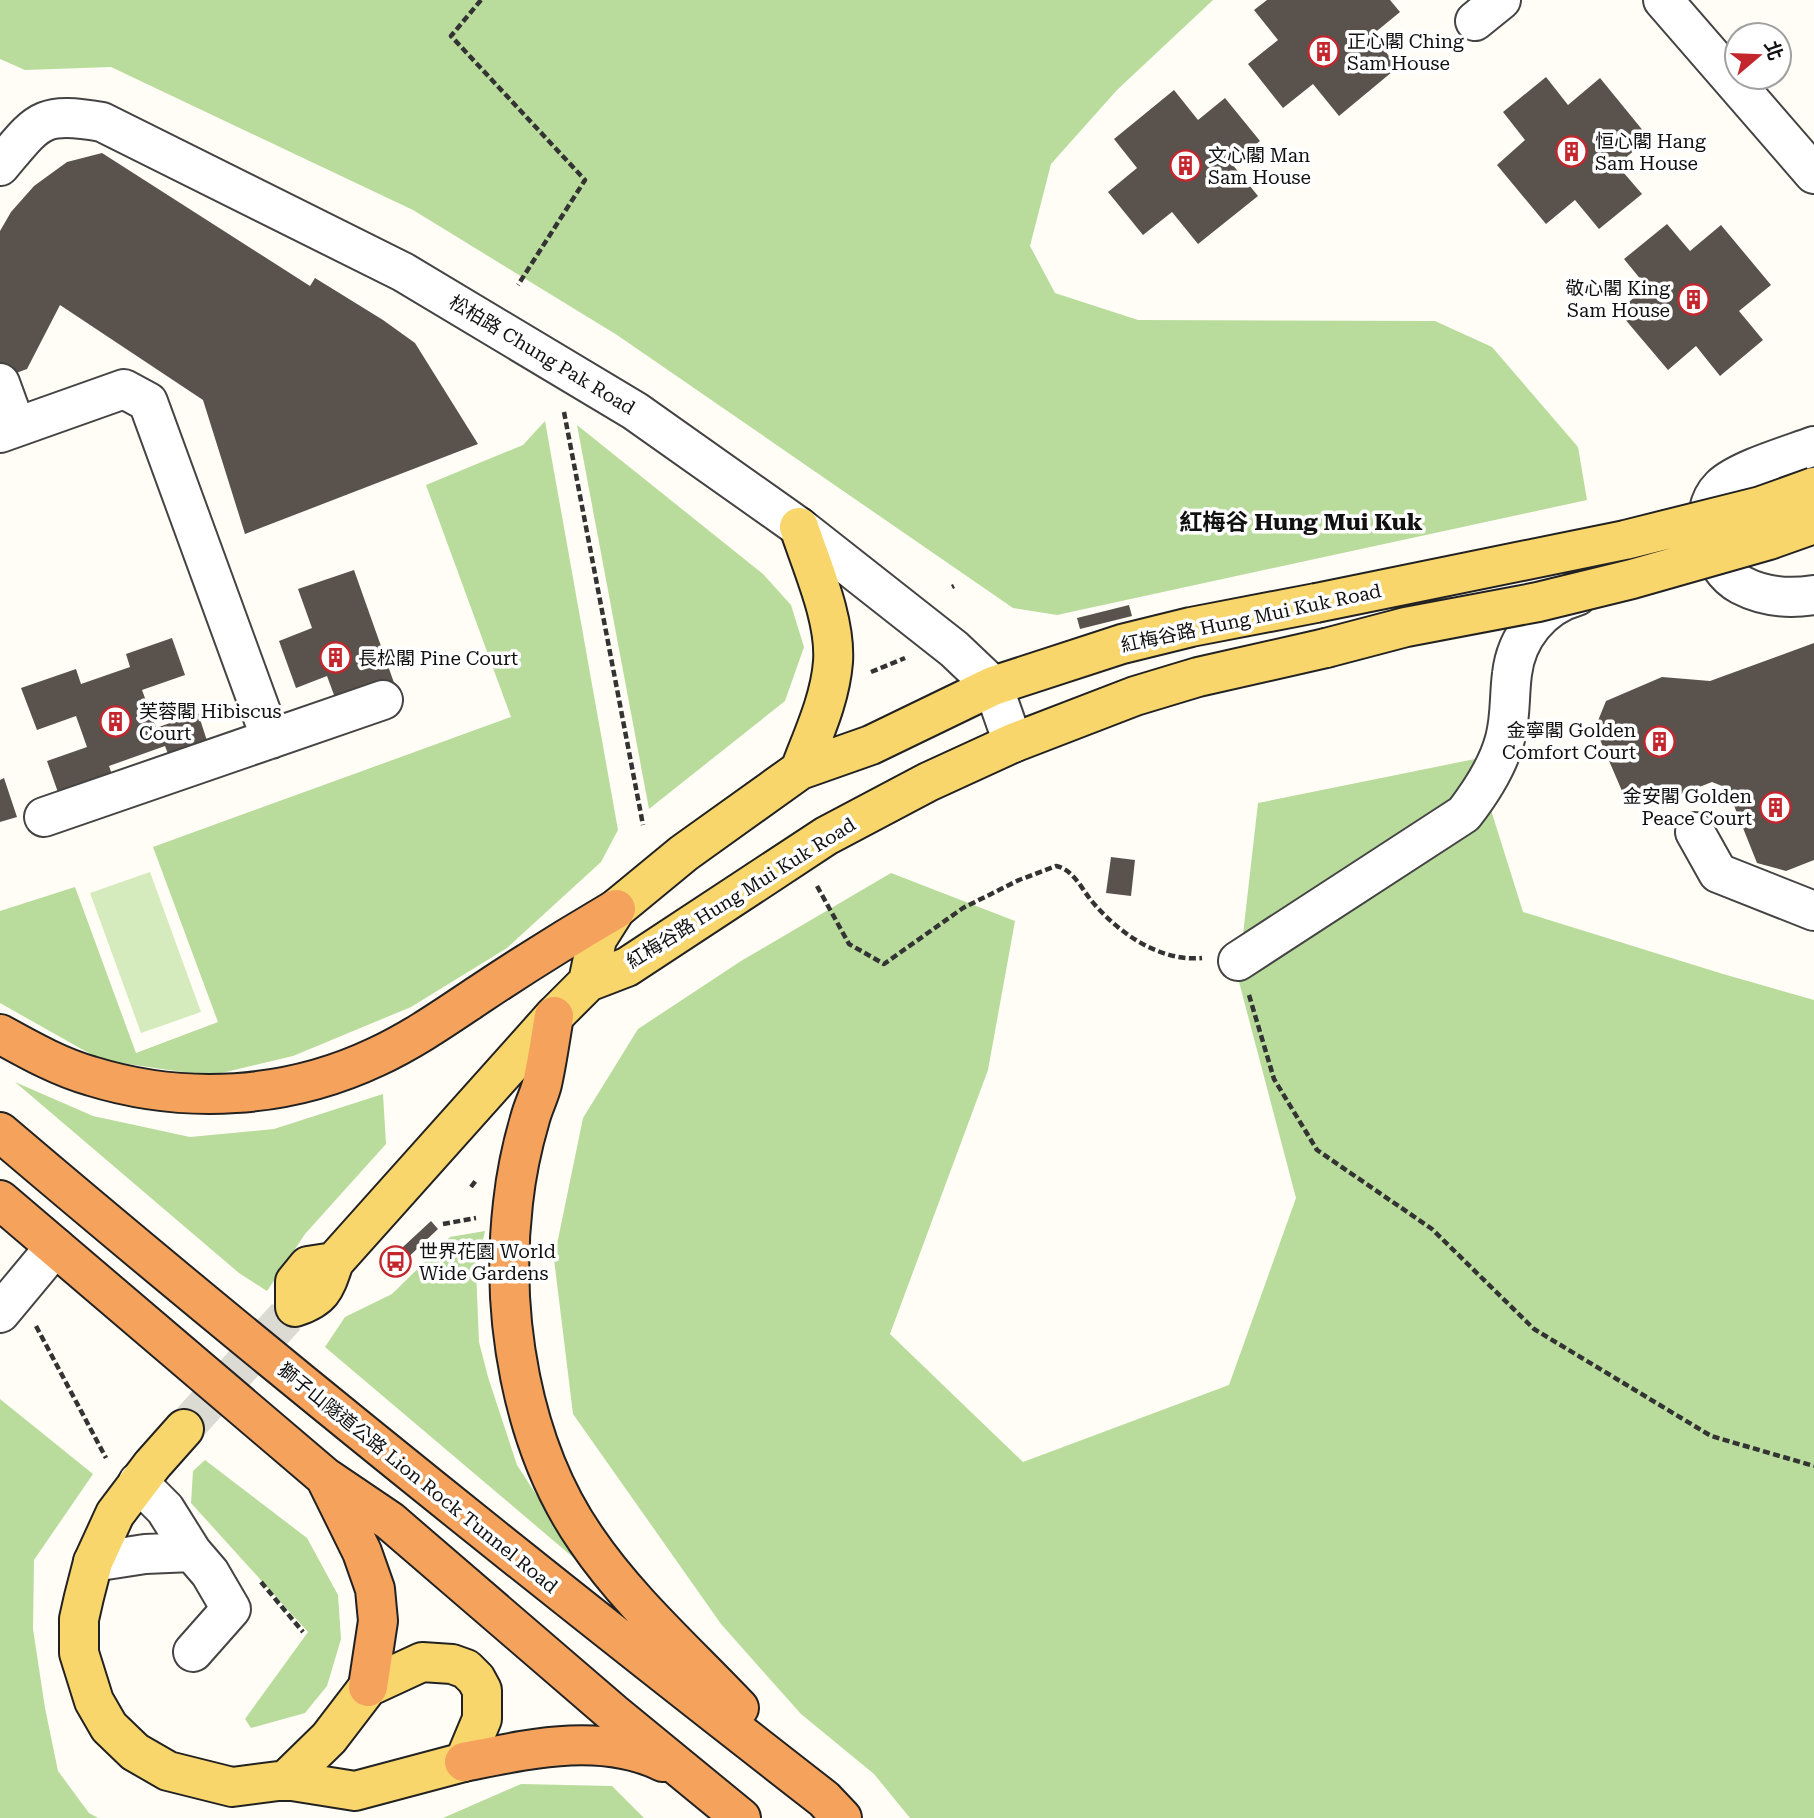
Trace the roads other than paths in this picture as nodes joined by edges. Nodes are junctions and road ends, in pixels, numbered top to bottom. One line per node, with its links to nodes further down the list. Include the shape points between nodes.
1 (1663, 0): 3 (street)
2 (0, 166): 9 (street, 松柏路 Chung Pak Road, via 32,128 52,118 102,122 403,272 635,411)
3 (1814, 174)
4 (0, 383): 5 (street)
5 (8, 430): 14 (street, via 124,389 148,402)
6 (1814, 446): 10 (street, via 1735,476 1713,496 1707,532)
7 (1814, 487): 12 (main road, 紅梅谷路 Hung Mui Kuk Road, bridge, via 1761,506 1625,540 1191,627)
8 (1814, 524): 15 (main road, 紅梅谷路 Hung Mui Kuk Road, bridge, via 1632,579 1198,677 1080,716)
9 (799, 527): 12 (street, 松柏路 Chung Pak Road, via 940,636); 16 (main road, via 830,622 833,662 824,708)
10 (1718, 561): 11 (street, via 1739,584 1755,590 1775,597); 21 (street, via 1570,598 1539,618 1514,662 1510,713 1497,762 1464,814)
11 (1814, 595)
12 (993, 686): 15 (street, 松柏路 Chung Pak Road); 16 (main road, 紅梅谷路 Hung Mui Kuk Road, via 871,745)
13 (383, 699): 14 (street)
14 (271, 739): 17 (street)
15 (1013, 744): 22 (main road, 紅梅谷路 Hung Mui Kuk Road, via 826,836 627,967)
16 (800, 770): 19 (main road, 紅梅谷路 Hung Mui Kuk Road, via 684,853)
17 (44, 817)
18 (1695, 832): 20 (street, via 1718,873)
19 (616, 909): 22 (main road, 紅梅谷路 Hung Mui Kuk Road, via 597,939); 24 (highway, via 377,1057 342,1072 271,1090 191,1094 124,1085 65,1066)
20 (1814, 911)
21 (1238, 961)
22 (588, 982): 23 (main road, 紅梅谷路 Hung Mui Kuk Road)
23 (554, 1016): 28 (main road, 紅梅谷路 Hung Mui Kuk Road); 40 (highway, via 521,1156 509,1257 513,1333 525,1394 549,1472 572,1517 615,1577)
24 (0, 1034)
25 (0, 1132): 40 (highway, 獅子山隧道公路 Lion Rock Tunnel Road, via 184,1289)
26 (0, 1200): 27 (highway)
27 (55, 1247): 29 (street); 31 (highway)
28 (334, 1262)
29 (5, 1307)
30 (184, 1429): 32 (main road)
31 (325, 1477): 36 (highway, via 375,1589 378,1621); 38 (highway, via 390,1521)
32 (138, 1482): 33 (street, via 165,1509); 34 (main road, via 115,1514)
33 (192, 1552): 34 (street); 35 (street, via 231,1609)
34 (93, 1562): 39 (main road, via 79,1619 79,1653 94,1701 109,1727 135,1752 168,1771 232,1787)
35 (193, 1652)
36 (368, 1687): 37 (main road, via 422,1661 466,1669 482,1690 483,1709); 39 (main road, via 329,1738)
37 (464, 1762): 38 (highway, via 535,1749 600,1746 651,1757); 39 (main road, via 355,1791)
38 (690, 1775): 41 (highway)
39 (286, 1780)
40 (833, 1809)
41 (741, 1818)

